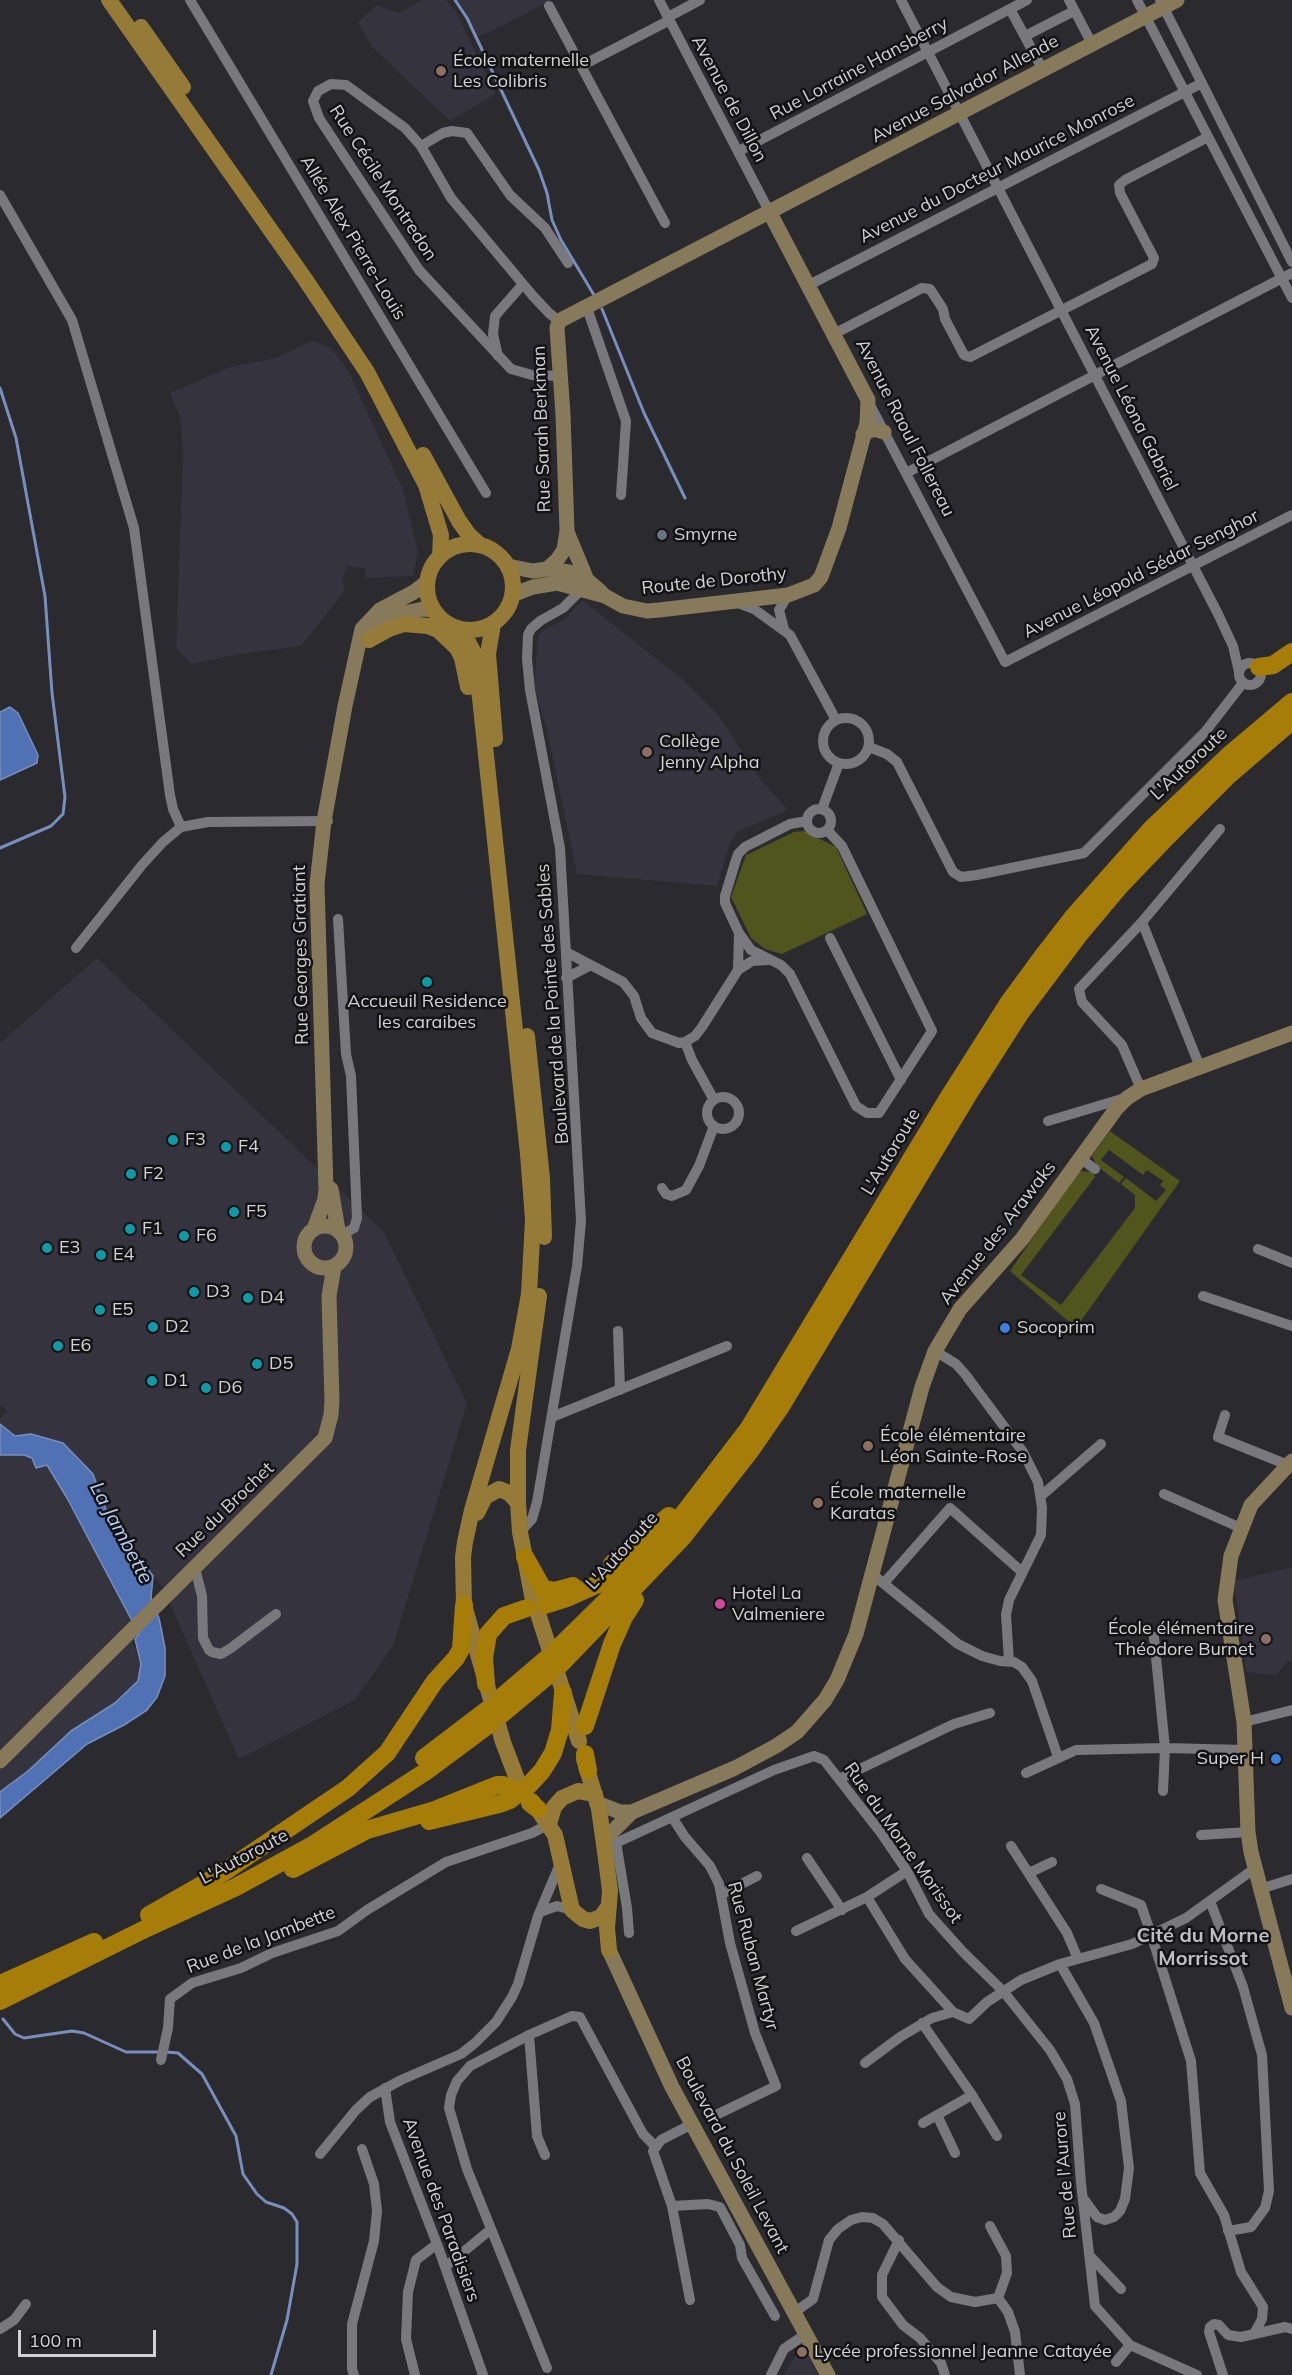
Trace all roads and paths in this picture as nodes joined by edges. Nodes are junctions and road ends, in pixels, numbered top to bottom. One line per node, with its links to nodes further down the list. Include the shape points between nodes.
1 (109, 0): 53 (main road, via 367,372 426,485 441,534)
2 (122, 0): 52 (main road, via 336,305 388,388 452,509)
3 (190, 0): 48 (street, Allée Alex Pierre-Louis)
4 (659, 0): 15 (street, Avenue de Dillon)
5 (700, 0): 15 (street)
6 (901, 0): 18 (street, Avenue Léona Gabriel)
7 (1027, 0): 12 (street, Rue Lorraine Hansberry)
8 (1069, 0): 13 (street)
9 (1137, 0): 14 (street)
10 (1167, 2): 14 (main road, Avenue Salvador Allende); 21 (street)
11 (549, 6): 19 (street)
12 (1010, 9): 16 (street); 18 (street, Rue Lorraine Hansberry)
13 (1074, 11): 16 (street); 17 (street)
14 (1146, 16): 17 (main road, Avenue Salvador Allende); 22 (street)
15 (669, 19): 19 (street); 26 (street, Avenue de Dillon)
16 (1025, 36): 20 (street)
17 (1092, 44): 20 (main road, Avenue Salvador Allende)
18 (928, 51): 23 (street, Avenue Léona Gabriel); 26 (street, Rue Lorraine Hansberry)
19 (581, 66): 30 (street)
20 (1043, 70): 23 (main road, Avenue Salvador Allende)
21 (1202, 83): 22 (street, Avenue du Docteur Maurice Monrose); 32 (street)
22 (1185, 92): 24 (street); 27 (street, Avenue du Docteur Maurice Monrose)
23 (960, 113): 27 (street, Avenue Léona Gabriel); 29 (main road, Avenue Salvador Allende)
24 (1208, 137): 33 (street); 38 (street, via 1119,185 1154,258 1152,264)
25 (421, 146): 31 (street, via 452,130 467,133 510,195 545,228); 34 (street, Rue Cécile Montredon, via 451,198); 41 (street, Rue Cécile Montredon, via 405,128 345,85 331,84 314,96 319,118 419,270)
26 (739, 152): 29 (street, Avenue de Dillon)
27 (998, 186): 35 (street, Avenue du Docteur Maurice Monrose); 38 (street, Avenue Léona Gabriel)
28 (0, 195): 82 (street, via 72,320 134,528 172,809)
29 (770, 213): 35 (main road, Avenue Raoul Follereau); 37 (main road, Rue Sarah Berkman)
30 (665, 223)
31 (568, 262)
32 (1292, 262)
33 (1287, 276): 36 (street); 43 (street)
34 (523, 284): 39 (street, Rue Cécile Montredon); 41 (street, via 495,316 493,334)
35 (808, 285): 40 (main road, Avenue Raoul Follereau)
36 (1292, 298)
37 (587, 308): 39 (main road, Rue Sarah Berkman); 49 (street, via 626,421)
38 (1061, 310): 40 (street, via 966,358 930,289 922,288); 43 (street, Avenue Léona Gabriel)
39 (559, 321): 42 (main road, Rue Sarah Berkman)
40 (834, 334): 44 (main road, Avenue Raoul Follereau)
41 (499, 356): 42 (street, Rue Cécile Montredon, via 522,374)
42 (561, 375): 51 (main road, Rue Sarah Berkman)
43 (1095, 375): 47 (street); 54 (street, Avenue Léona Gabriel)
44 (868, 400): 45 (street, Avenue Raoul Follereau); 46 (main road, Route de Dorothy)
45 (884, 432): 46 (main road, via 874,429); 47 (street, Avenue Raoul Follereau)
46 (864, 434): 61 (main road, Route de Dorothy, via 825,570 814,585)
47 (906, 472): 70 (street, Avenue Raoul Follereau)
48 (486, 493)
49 (621, 495)
50 (1292, 515): 54 (street, Avenue Léopold Sédar Senghor)
51 (567, 531): 56 (main road, via 561,555); 59 (main road)
52 (480, 545): 53 (main road, via 459,545); 55 (main road, via 491,549)
53 (440, 556): 57 (main road)
54 (1193, 565): 70 (street, Avenue Léopold Sédar Senghor); 71 (street, Avenue Léona Gabriel, via 1233,646)
55 (508, 566): 56 (main road); 60 (main road, via 513,580)
56 (540, 570): 58 (street); 59 (main road, via 569,572)
57 (427, 582): 64 (main road); 68 (main road, via 372,616 362,629)
58 (557, 583): 59 (main road); 60 (main road); 63 (street)
59 (584, 585): 62 (main road, Route de Dorothy, via 623,606 647,611); 63 (street, Boulevard de la Pointe des Sables)
60 (512, 595): 65 (main road, via 502,616)
61 (788, 595): 62 (main road, Route de Dorothy); 67 (street, via 778,610)
62 (735, 602): 67 (street, via 754,609)
63 (563, 608): 90 (street, Boulevard de la Pointe des Sables, via 531,629 527,659 560,848)
64 (432, 610): 66 (main road, via 450,626); 68 (main road, via 395,615 381,624)
65 (493, 624): 66 (main road); 128 (main road, via 488,654 544,1215 539,1301 518,1450)
66 (461, 629): 79 (main road, via 475,659)
67 (784, 630): 74 (street, via 796,643)
68 (363, 647): 79 (main road, via 394,627 417,624 438,630 457,648 464,667); 80 (main road, Rue Georges Gratiant)
69 (1292, 652): 71 (highway, via 1273,665)
70 (1005, 662)
71 (1248, 667): 72 (street, via 1239,678); 72 (street, via 1261,674 1259,681 1254,685)
72 (1243, 684): 76 (street, via 1205,732 1084,853 977,876 961,877 953,872 897,762)
73 (1292, 702): 123 (highway, L'Autoroute, via 1152,828 1042,957 950,1095)
74 (836, 720): 76 (street, via 850,718 862,724 869,736); 77 (street, via 825,731 824,747 832,760)
75 (1292, 721): 132 (highway, L'Autoroute, via 1228,776 1120,886 1021,1012 780,1408)
76 (869, 747): 77 (street, via 861,759)
77 (839, 763): 78 (street)
78 (822, 809): 81 (street, via 812,812); 84 (street, via 831,818)
79 (492, 820): 133 (main road, via 532,1192 532,1259 519,1349)
80 (326, 821): 82 (street, via 208,822); 107 (main road, Rue Georges Gratiant, via 317,884)
81 (807, 821): 84 (street, via 809,829 816,833); 87 (street, via 790,824 738,854 725,896)
82 (181, 827): 89 (street, via 142,865)
83 (1220, 829): 86 (street)
84 (827, 831): 98 (street, via 842,846 932,1031)
85 (338, 919): 109 (street, via 346,1054 351,1076 357,1218 354,1228)
86 (1142, 922): 97 (street); 99 (street, via 1079,989 1082,1002 1122,1045)
87 (739, 933): 91 (street, via 751,950); 93 (street)
88 (830, 938): 98 (street)
89 (76, 948)
90 (566, 952): 92 (street); 94 (street, Boulevard de la Pointe des Sables)
91 (768, 960): 93 (street, via 752,962); 98 (street, via 790,974 856,1106 867,1113 879,1113)
92 (591, 965): 94 (street); 96 (street, via 630,989 641,1018 652,1033)
93 (738, 970): 96 (street, via 702,1027)
94 (566, 978): 122 (street, Boulevard de la Pointe des Sables, via 581,1221)
95 (1292, 1033): 97 (main road, Avenue des Arawaks)
96 (685, 1042): 101 (street)
97 (1200, 1067): 99 (main road, Avenue des Arawaks)
98 (902, 1080)
99 (1141, 1089): 100 (main road, Avenue des Arawaks)
100 (1127, 1098): 102 (street); 104 (main road, Avenue des Arawaks)
101 (714, 1100): 103 (street, via 707,1113); 103 (street, via 729,1098 737,1105 739,1115 729,1127)
102 (1048, 1121)
103 (714, 1126): 106 (street, via 686,1190 672,1196)
104 (1081, 1159): 105 (street); 119 (main road, Avenue des Arawaks, via 1022,1239 960,1309)
105 (1095, 1169)
106 (662, 1188)
107 (328, 1189): 108 (main road); 109 (main road)
108 (314, 1229): 109 (main road, via 326,1226); 112 (main road, via 306,1238 304,1249)
109 (340, 1232): 113 (main road, via 345,1252)
110 (1258, 1249): 111 (street)
111 (1292, 1263)
112 (315, 1265): 113 (main road); 114 (main road, Rue du Brochet)
113 (334, 1266): 114 (main road, Rue du Brochet)
114 (329, 1296): 135 (main road, Rue du Brochet, via 332,1401 325,1438)
115 (1203, 1296): 116 (street)
116 (1292, 1326)
117 (618, 1331): 120 (street)
118 (727, 1346): 120 (street)
119 (935, 1351): 127 (street, via 956,1364 992,1410 1032,1467); 138 (main road, Avenue des Arawaks, via 922,1387)
120 (620, 1390): 122 (street)
121 (1225, 1415): 125 (street, via 1218,1437)
122 (552, 1417): 131 (street, Boulevard de la Pointe des Sables, via 537,1502 532,1519)
123 (749, 1428): 129 (highway); 145 (highway, L'Autoroute, via 684,1513)
124 (1101, 1444): 127 (street)
125 (1290, 1463): 130 (main road, via 1251,1505)
126 (1164, 1494): 130 (street)
127 (1041, 1496): 136 (street, via 1041,1535)
128 (518, 1503): 131 (main road); 133 (main road, via 505,1490 489,1494)
129 (676, 1509): 137 (highway, via 621,1558 566,1589 546,1590); 140 (highway, via 637,1554 611,1576 582,1593)
130 (1241, 1528): 151 (main road, via 1231,1556 1225,1599)
131 (520, 1532): 134 (main road)
132 (683, 1537): 145 (highway, L'Autoroute); 153 (highway, via 624,1617 608,1654)
133 (465, 1542): 139 (main road)
134 (525, 1557): 137 (highway)
135 (195, 1568): 142 (street, via 202,1602 203,1638 212,1653 221,1654 231,1648); 156 (main road, Rue du Brochet)
136 (1022, 1572): 138 (street, via 950,1508); 144 (street, via 1006,1614)
137 (531, 1576): 147 (main road, Boulevard du Soleil Levant)
138 (878, 1578): 144 (street, via 958,1644 982,1656); 157 (main road, Avenue des Arawaks, via 848,1656 825,1700 797,1732)
139 (464, 1605): 146 (main road); 190 (highway, via 461,1649 380,1760 348,1788 224,1872)
140 (546, 1605)
141 (527, 1608): 146 (highway, via 504,1616 488,1634 484,1658)
142 (276, 1614)
143 (1154, 1637): 152 (street)
144 (1009, 1661): 155 (street, via 1022,1667 1032,1681)
145 (553, 1662): 149 (highway, L'Autoroute)
146 (486, 1684): 161 (main road)
147 (562, 1691): 153 (main road, Boulevard du Soleil Levant); 172 (highway, via 559,1736 549,1760 521,1793 487,1808 371,1834)
148 (1292, 1710): 151 (street)
149 (494, 1712): 190 (highway, L'Autoroute, via 304,1837); 198 (highway, L'Autoroute, via 425,1772 311,1846 236,1887)
150 (990, 1713): 159 (street, via 954,1724)
151 (1244, 1722): 154 (main road)
152 (1165, 1748): 154 (street); 155 (street, via 1076,1750); 162 (street)
153 (584, 1750): 163 (main road, Boulevard du Soleil Levant)
154 (1246, 1750): 168 (main road)
155 (1058, 1757): 158 (street)
156 (0, 1761)
157 (735, 1768): 160 (street); 165 (main road, Avenue des Arawaks)
158 (1026, 1773)
159 (839, 1779): 160 (street, Rue du Morne Morissot, via 824,1760 814,1756); 177 (street, Rue du Morne Morissot)
160 (742, 1784): 166 (street, Rue du Morne Morissot)
161 (517, 1789): 172 (highway, via 497,1785 367,1830)
162 (1162, 1791)
163 (596, 1798): 165 (main road, via 620,1812); 167 (main road, via 578,1791 562,1798 554,1807); 170 (main road, Boulevard du Soleil Levant)
164 (533, 1804): 167 (main road)
165 (632, 1812): 170 (main road, Avenue des Arawaks)
166 (672, 1817): 170 (street, Rue du Morne Morissot); 183 (street, Rue Ruban Martyr, via 684,1838 705,1859)
167 (549, 1824): 174 (main road); 205 (street, Rue de la Jambette, via 446,1862 338,1931 192,1983 170,1999)
168 (1248, 1832): 169 (street); 176 (main road)
169 (1201, 1835)
170 (608, 1843): 186 (main road, Boulevard du Soleil Levant); 192 (street, via 627,1908)
171 (1011, 1846): 178 (street)
172 (316, 1857): 198 (highway, via 141,1942)
173 (807, 1858): 187 (street)
174 (561, 1861): 188 (street); 189 (main road)
175 (1052, 1862): 178 (street)
176 (1254, 1869): 181 (main road); 185 (street)
177 (907, 1871): 184 (street); 199 (street, Rue du Morne Morissot, via 929,1914)
178 (1029, 1873): 195 (street, via 1067,1933)
179 (757, 1876): 183 (street)
180 (1292, 1879): 181 (street)
181 (1260, 1888): 201 (main road)
182 (1101, 1889): 193 (street, via 1141,1905)
183 (722, 1894): 209 (street, Rue Ruban Martyr, via 730,1943 755,2033 776,2086)
184 (867, 1897): 187 (street); 202 (street, via 905,1959)
185 (1210, 1901): 193 (street, via 1186,1918); 223 (street, via 1243,1987 1262,2055 1269,2191 1259,2220 1251,2227)
186 (609, 1906): 189 (main road, via 595,1920); 194 (main road, Boulevard du Soleil Levant)
187 (842, 1910): 191 (street)
188 (540, 1912): 189 (street, via 557,1906); 207 (street, via 518,1984 495,2022 461,2054)
189 (578, 1915): 194 (main road, Boulevard du Soleil Levant)
190 (145, 1918): 197 (highway, L'Autoroute)
191 (796, 1931)
192 (629, 1933)
193 (1151, 1934): 195 (street, via 1132,1944); 223 (street, via 1191,2061 1200,2173 1218,2202)
194 (609, 1950): 212 (main road, Boulevard du Soleil Levant)
195 (1078, 1959): 196 (street)
196 (1060, 1964): 199 (street); 219 (street, via 1094,2023 1121,2101 1129,2168 1125,2199 1114,2217 1097,2217)
197 (0, 1984)
198 (26, 1989): 200 (highway, L'Autoroute)
199 (1002, 1991): 202 (street, via 969,2019); 219 (street, Rue de l'Aurore, via 1050,2050 1067,2079 1075,2104)
200 (0, 2001)
201 (1292, 2008)
202 (953, 2012): 203 (street)
203 (922, 2023): 206 (street); 208 (street)
204 (529, 2035): 214 (street, via 572,2016 580,2017 643,2134); 218 (street, via 537,2136); 222 (street, via 470,2066 451,2095 449,2108)
205 (161, 2060)
206 (865, 2063)
207 (385, 2088): 217 (street, via 356,2110); 225 (street, Avenue des Paradisiers, via 390,2122)
208 (972, 2095): 210 (street); 213 (street)
209 (718, 2114)
210 (937, 2115): 211 (street); 216 (street)
211 (923, 2123)
212 (692, 2124): 214 (street); 232 (main road, Boulevard du Soleil Levant)
213 (997, 2136)
214 (655, 2146): 220 (street, via 655,2159)
215 (362, 2149): 241 (street, via 374,2184 377,2211 374,2241 352,2324)
216 (956, 2153)
217 (320, 2154)
218 (545, 2155)
219 (1082, 2197): 226 (street, Rue de l'Aurore)
220 (672, 2206): 230 (street); 233 (street, via 720,2207 740,2245 742,2258)
221 (990, 2226): 229 (street, via 1006,2256 1007,2273)
222 (490, 2230): 227 (street); 240 (street)
223 (1228, 2231): 237 (street, via 1241,2272 1263,2307)
224 (899, 2240): 229 (street, via 937,2288 951,2297 975,2302); 232 (street, via 873,2218 851,2220 829,2240 813,2299); 246 (street, via 882,2275 882,2297 903,2325 941,2363)
225 (437, 2244): 227 (street, Avenue des Paradisiers); 242 (street, via 416,2260 408,2292 406,2339)
226 (1089, 2255): 228 (street); 238 (street, Rue de l'Aurore, via 1095,2306)
227 (445, 2267): 243 (street, Avenue des Paradisiers)
228 (1121, 2289)
229 (998, 2298): 247 (street, via 1015,2332)
230 (690, 2300)
231 (26, 2304): 234 (street, via 14,2320)
232 (795, 2312): 236 (main road, Boulevard du Soleil Levant)
233 (775, 2316)
234 (0, 2329)
235 (1292, 2329): 237 (street)
236 (806, 2334): 244 (street, via 784,2349); 245 (main road, Boulevard du Soleil Levant)
237 (1254, 2334): 249 (street, via 1228,2335 1219,2325 1210,2327)
238 (1130, 2345): 239 (street); 248 (street)
239 (1116, 2362)
240 (547, 2368)
241 (354, 2375)
242 (415, 2375)
243 (483, 2375)
244 (771, 2375)
245 (828, 2375)
246 (945, 2375)
247 (1020, 2375)
248 (1197, 2375)
249 (1222, 2375)

